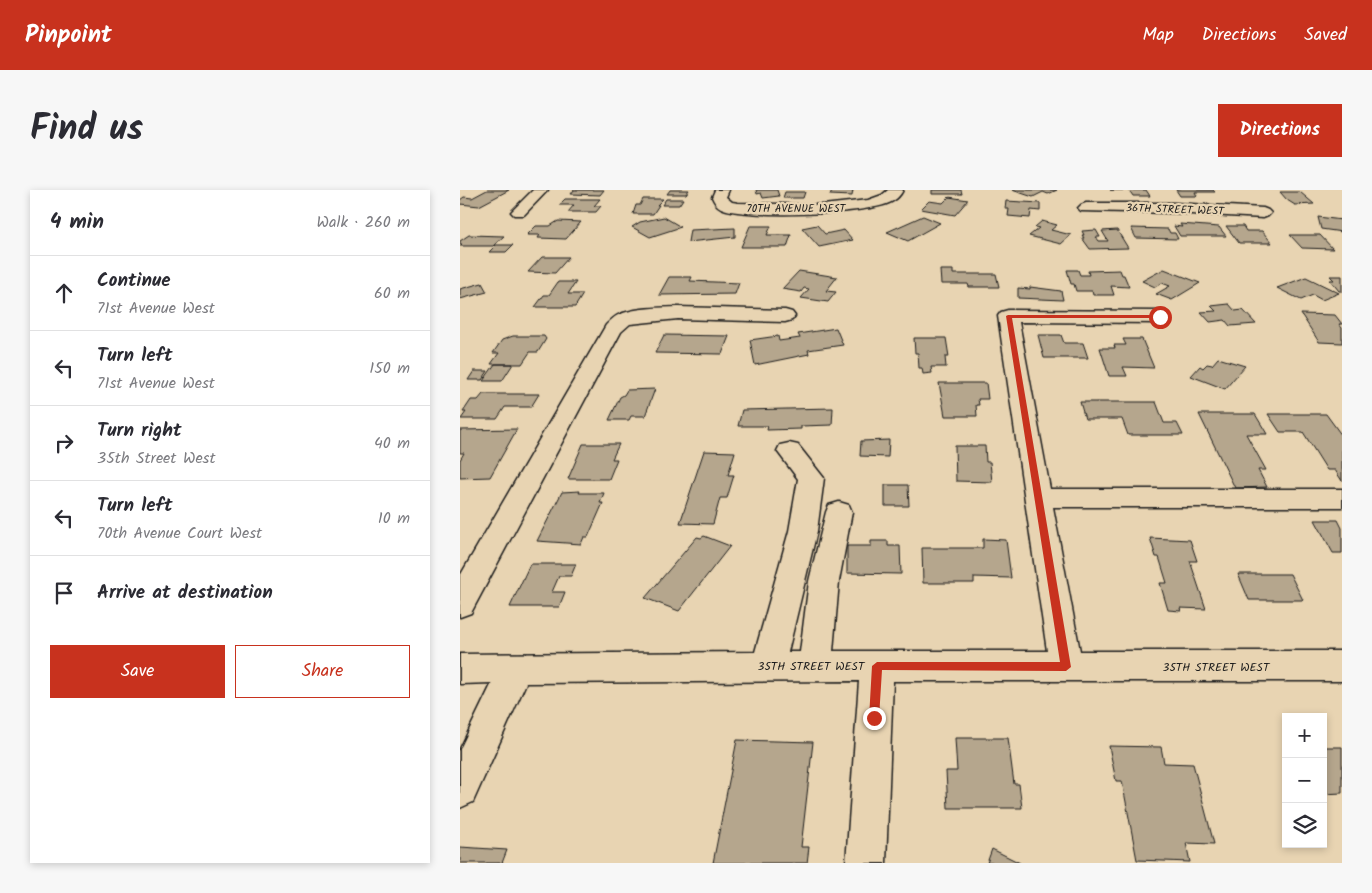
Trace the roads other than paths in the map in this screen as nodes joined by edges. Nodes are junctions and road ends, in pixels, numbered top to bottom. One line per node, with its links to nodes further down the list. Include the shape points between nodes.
1 (541, 190): 6 (street)
2 (722, 190): 3 (street, 70TH AVENUE WEST, via 720,200 738,208 849,208 884,201)
3 (896, 190)
4 (1248, 196): 5 (street, 36TH STREET WEST, via 1263,213)
5 (1086, 208)
6 (519, 212)
7 (785, 316): 13 (street, via 678,313 624,319 613,329)
8 (1160, 317): 10 (street, via 1008,316)
9 (790, 451): 14 (street, via 811,478 803,531)
10 (1038, 498): 11 (street); 18 (street)
11 (1342, 498)
12 (839, 512): 15 (street, via 824,581)
13 (460, 604)
14 (768, 666): 15 (street, 35TH STREET WEST); 20 (street, 35TH STREET WEST)
15 (815, 666): 16 (street, 35TH STREET WEST)
16 (877, 666): 18 (street, 35TH STREET WEST); 22 (street)
17 (1342, 666): 18 (street, 35TH STREET WEST)
18 (1066, 667)
19 (460, 669): 20 (street, 35TH STREET WEST)
20 (516, 669): 21 (street)
21 (460, 789)
22 (866, 863)

